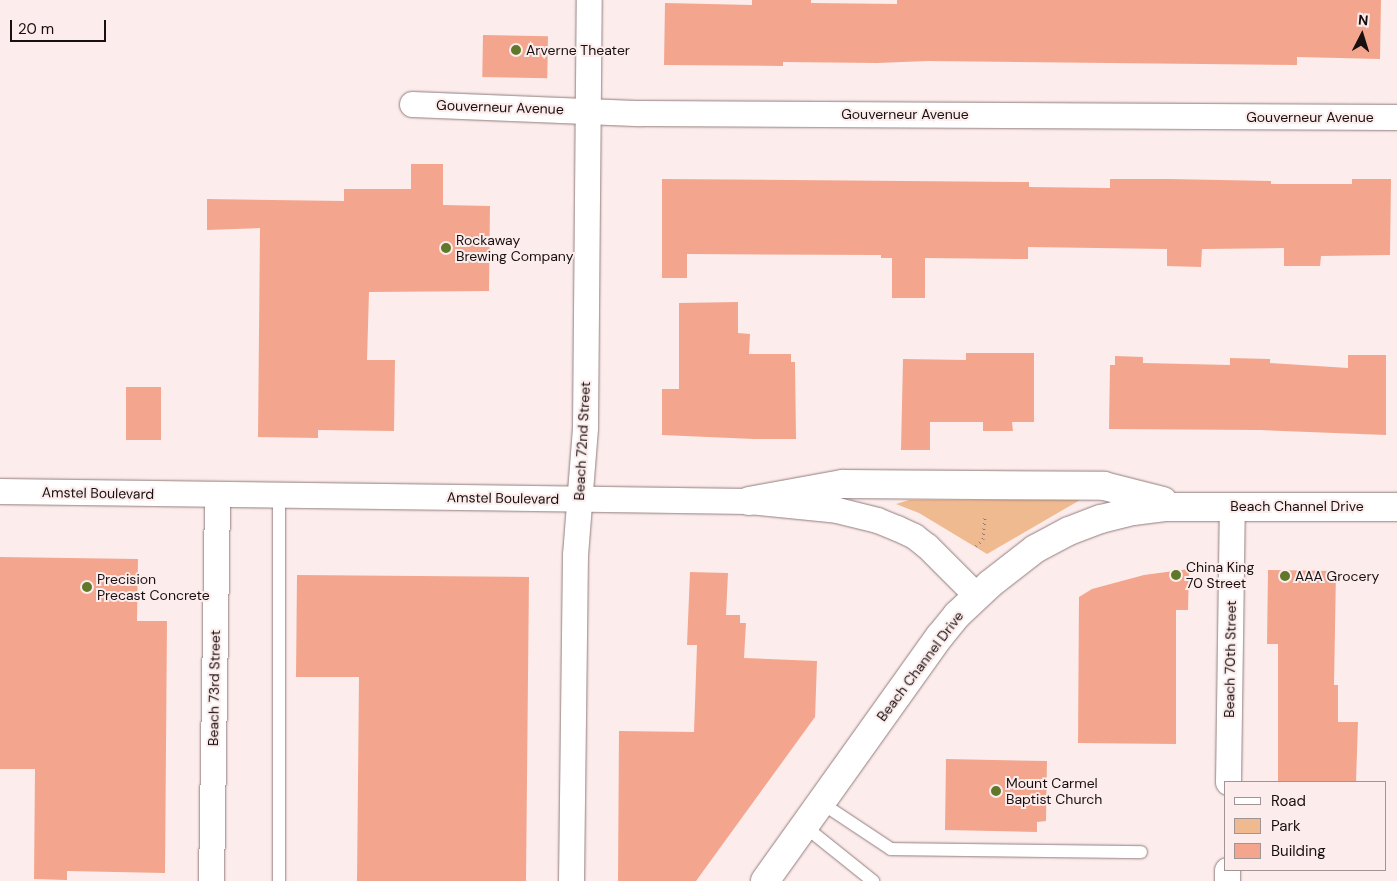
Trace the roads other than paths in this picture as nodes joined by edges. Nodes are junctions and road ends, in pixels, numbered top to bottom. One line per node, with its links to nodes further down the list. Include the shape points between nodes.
1 (589, 0): 3 (street, Beach 72nd Street)
2 (412, 104): 3 (street, Gouverneur Avenue)
3 (588, 110): 4 (street, Gouverneur Avenue); 8 (street, Beach 72nd Street, via 585,427)
4 (1397, 117)
5 (0, 491): 6 (street, Amstel Boulevard)
6 (217, 494): 7 (street, Amstel Boulevard); 18 (street, Beach 73rd Street)
7 (280, 496): 8 (street, Amstel Boulevard); 19 (lane)
8 (580, 499): 9 (street, Amstel Boulevard); 20 (street, Beach 72nd Street, via 575,555)
9 (749, 501): 11 (main road, via 842,484 1104,486); 13 (street, Amstel Boulevard, via 837,510 890,525 927,546)
10 (1232, 505): 11 (main road, Beach Channel Drive); 12 (main road, Beach Channel Drive); 14 (street, Beach 70th Street)
11 (1181, 506): 13 (main road, Beach Channel Drive, via 1125,513 1069,531 1019,560)
12 (1397, 506)
13 (977, 596): 15 (main road, Beach Channel Drive, via 940,636)
14 (1228, 781)
15 (820, 802): 16 (main road, Beach Channel Drive); 17 (lane, via 891,849)
16 (803, 825): 21 (main road, Beach Channel Drive); 22 (lane)
17 (1141, 852)
18 (212, 881)
19 (279, 881)
20 (571, 881)
21 (765, 881)
22 (873, 881)

